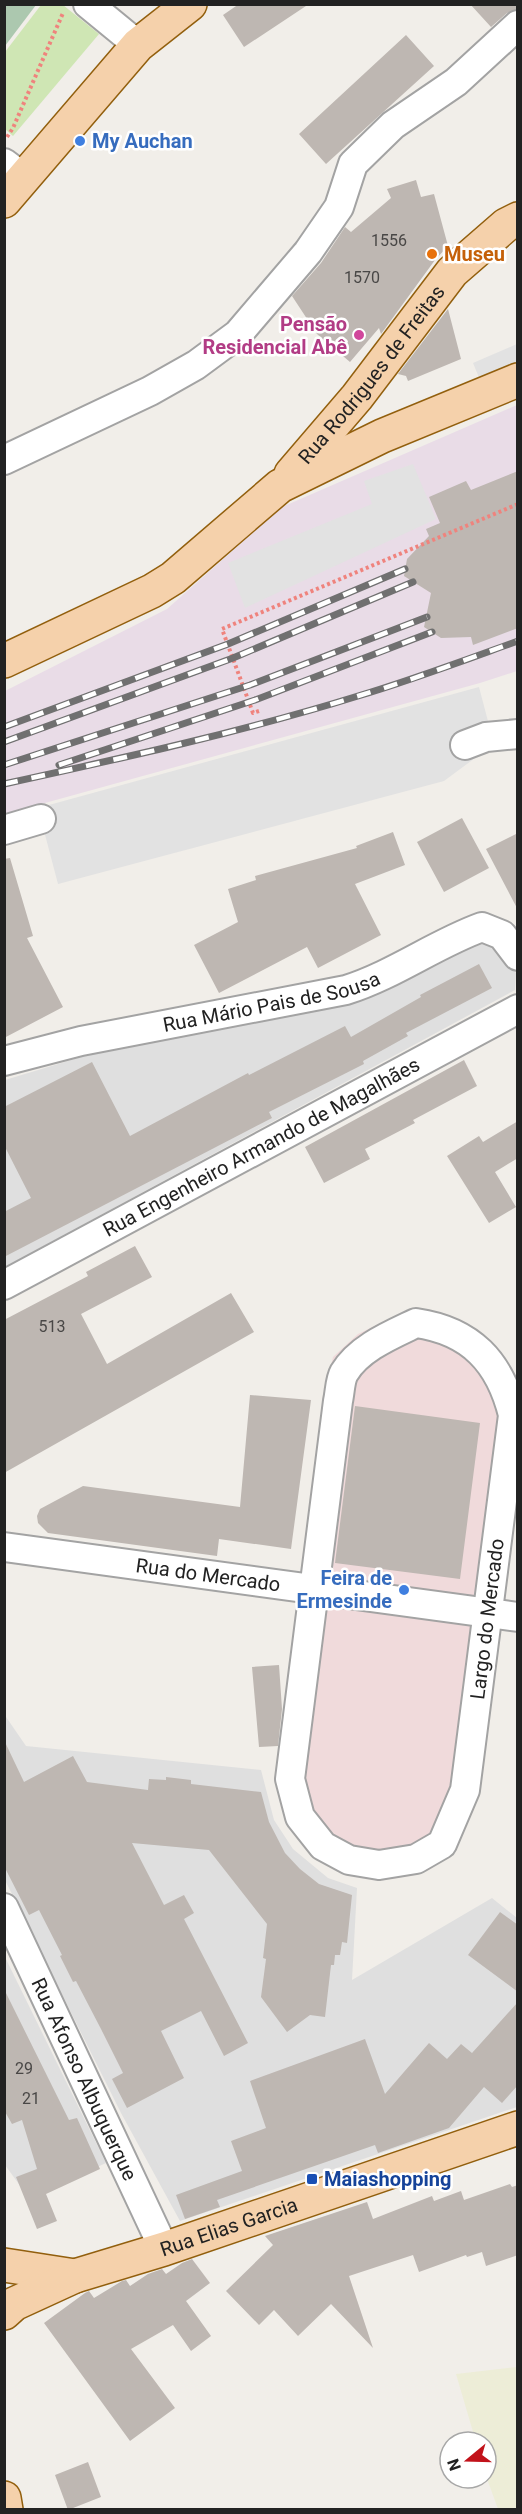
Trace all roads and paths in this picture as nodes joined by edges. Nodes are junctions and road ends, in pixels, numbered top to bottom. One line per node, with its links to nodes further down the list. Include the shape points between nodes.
1 (190, 4): 4 (main road)
2 (76, 5): 4 (street); 5 (path)
3 (518, 25): 11 (street, via 456,82 393,125 353,164 339,207 308,252 237,334 196,365 150,391)
4 (138, 45): 6 (main road)
5 (4, 140)
6 (11, 181)
7 (518, 219): 9 (main road, Rua Rodrigues de Freitas, via 452,272)
8 (518, 380): 10 (main road, Rua Rodrigues de Freitas)
9 (357, 398): 10 (main road, via 363,422); 12 (main road, Rua Rodrigues de Freitas)
10 (382, 436): 12 (main road, Rua Rodrigues de Freitas)
11 (4, 460)
12 (280, 486): 14 (main road, Rua Rodrigues de Freitas, via 173,578)
13 (518, 504): 16 (path, via 222,629)
14 (4, 662)
15 (244, 671): 16 (path)
16 (239, 673): 17 (path, via 253,713)
17 (259, 711)
18 (518, 734): 19 (street, via 486,736)
19 (465, 745)
20 (41, 819): 21 (street)
21 (4, 830)
22 (518, 956): 24 (street, Rua Mário Pais de Sousa, via 502,935 482,927 372,982 346,990 81,1041)
23 (517, 1010): 25 (street, Rua Engenheiro Armando de Magalhães)
24 (4, 1061)
25 (4, 1285)
26 (4, 1547): 27 (street, Rua do Mercado)
27 (315, 1591): 28 (street, Rua do Mercado); 28 (street, Largo do Mercado, via 290,1779 300,1817 323,1846 349,1860 379,1865 416,1859 442,1844 454,1819 465,1790); 28 (street, Largo do Mercado, via 344,1373 363,1352 416,1323 438,1326 464,1337 486,1358 507,1390 513,1415)
28 (488, 1614): 29 (street, Rua do Mercado)
29 (518, 1617)
30 (4, 1908): 32 (street, Rua Afonso Albuquerque)
31 (518, 2128): 32 (main road, Rua Elias Garcia)
32 (164, 2249): 34 (main road, Rua Elias Garcia)
33 (4, 2265): 34 (main road, Rua Elias Garcia)
34 (75, 2276): 35 (main road, Rua Elias Garcia, via 14,2304)
35 (4, 2313)
36 (4, 2498): 37 (main road)
37 (6, 2510)

